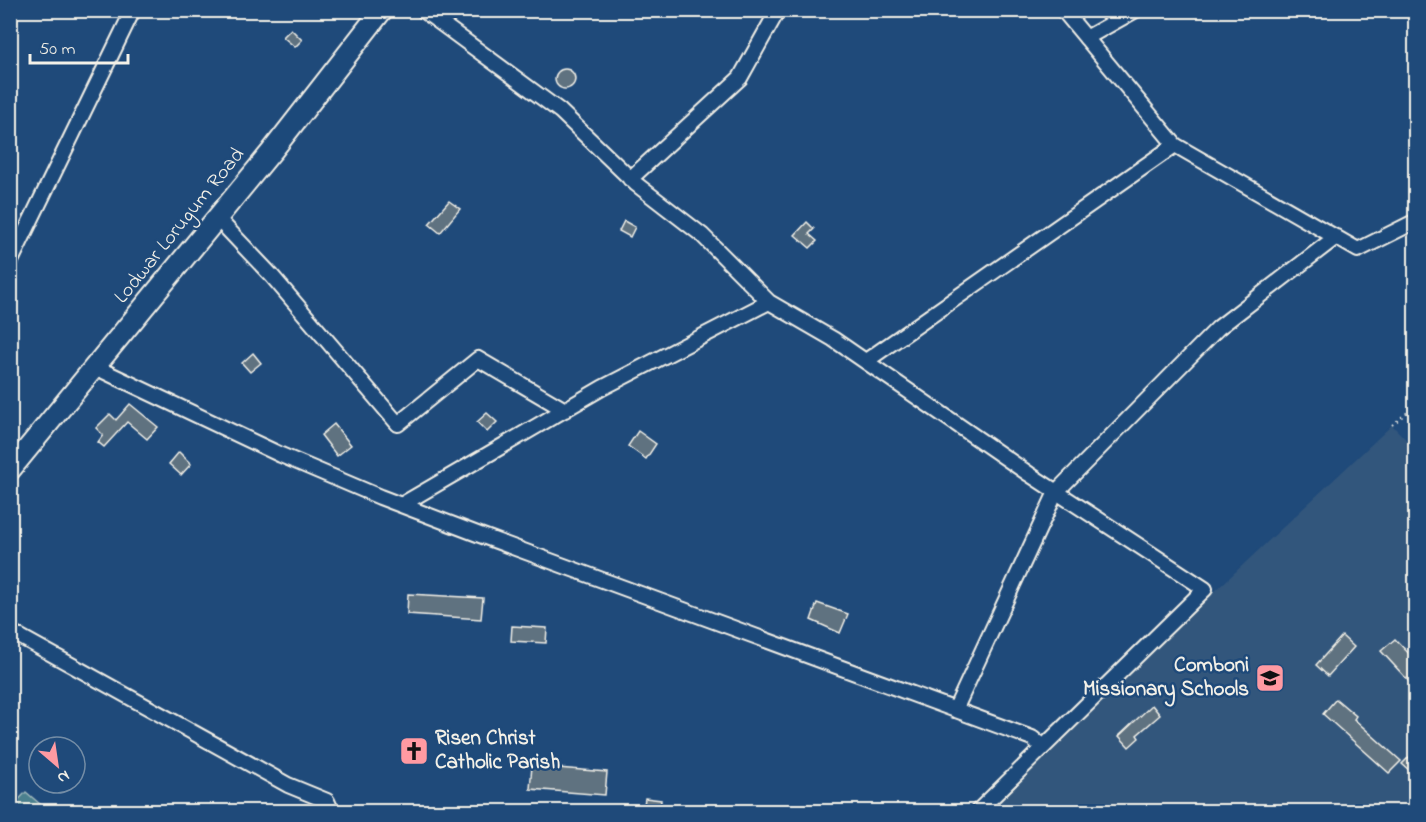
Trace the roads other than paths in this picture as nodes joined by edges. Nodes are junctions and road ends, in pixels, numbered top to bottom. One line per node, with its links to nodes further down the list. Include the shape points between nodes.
1 (133, 10): 13 (street)
2 (382, 10): 10 (main road, Lodwar Lorugum Road)
3 (423, 10): 9 (street, via 560,111)
4 (778, 10): 9 (street, via 740,78)
5 (1063, 10): 7 (street)
6 (1136, 10): 7 (street)
7 (1086, 38): 8 (street)
8 (1175, 146): 12 (street); 15 (street)
9 (630, 179): 14 (street, via 702,235)
10 (217, 219): 16 (main road, Lodwar Lorugum Road); 17 (street, via 279,284 398,424 478,359)
11 (1416, 222): 12 (street, via 1359,250)
12 (1336, 237): 19 (street, via 1218,328)
13 (10, 263)
14 (769, 302): 15 (street); 17 (street)
15 (866, 361): 19 (street)
16 (95, 368): 18 (main road, Lodwar Lorugum Road); 20 (street)
17 (565, 410): 20 (street)
18 (10, 470)
19 (1056, 492): 22 (street); 23 (street, via 1205,589)
20 (402, 505): 22 (street)
21 (10, 631): 24 (street, via 288,786 327,801)
22 (955, 710): 23 (street, via 1032,738)
23 (1043, 747): 25 (street)
24 (332, 812)
25 (977, 812)

